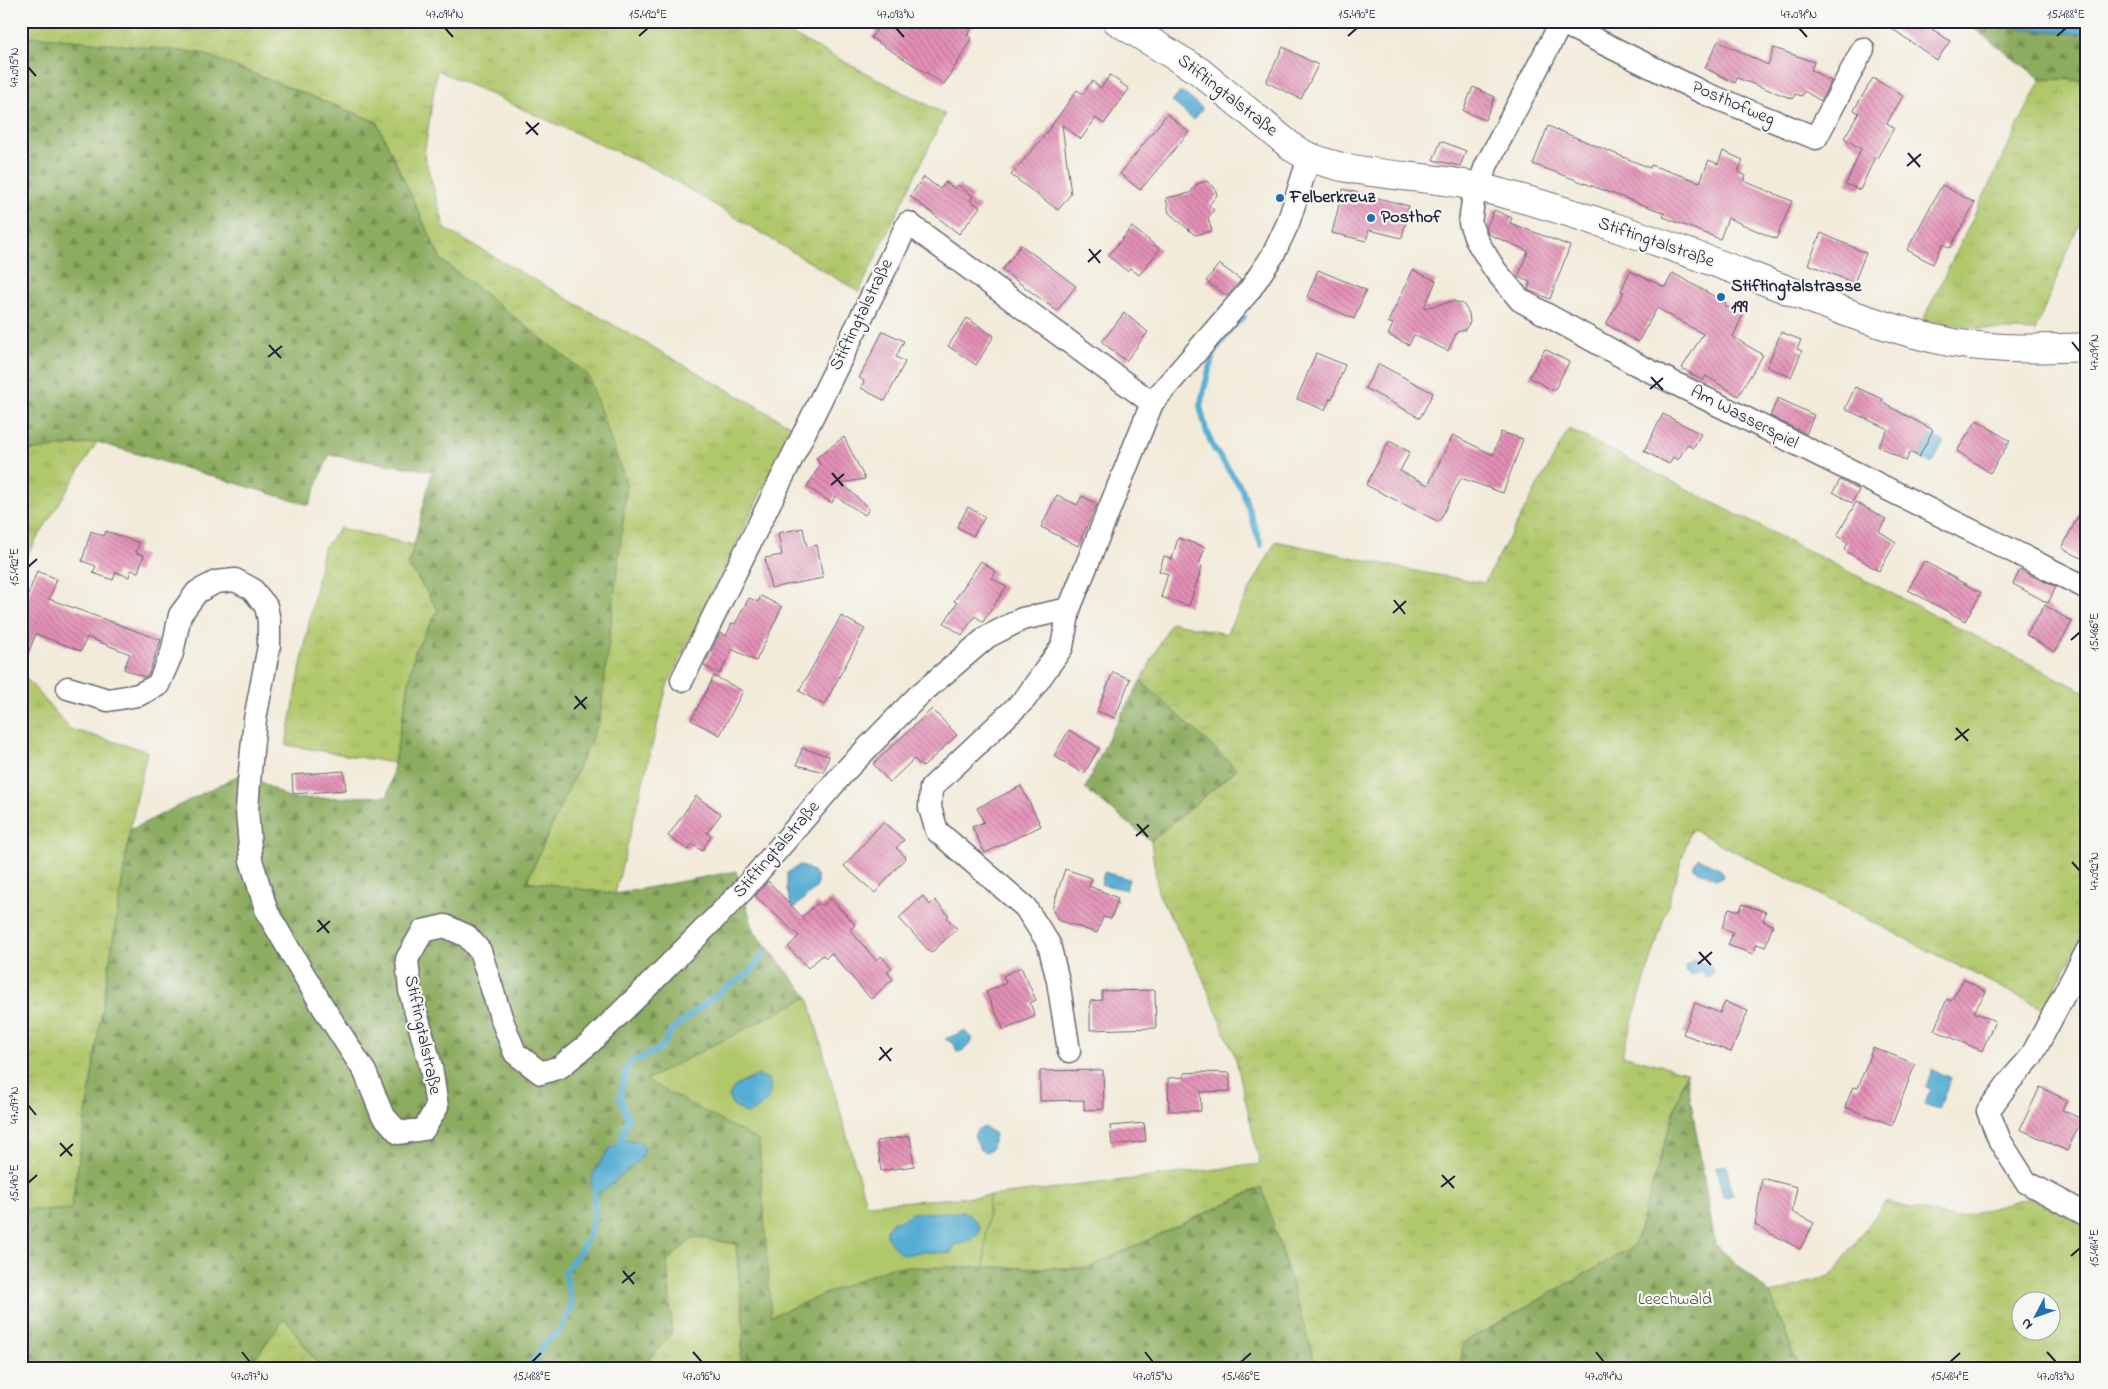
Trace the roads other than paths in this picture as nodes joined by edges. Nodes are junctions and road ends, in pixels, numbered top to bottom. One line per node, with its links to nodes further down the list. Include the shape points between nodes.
1 (1117, 21): 4 (street, Stiftingtalstraße, via 1199,71)
2 (1562, 22): 3 (street, Posthofweg, via 1704,93 1816,138); 5 (street, Posthofweg)
3 (1863, 49)
4 (1309, 158): 5 (street, Stiftingtalstraße, via 1331,165); 7 (street, via 1288,223 1250,291)
5 (1477, 187): 6 (street, Stiftingtalstraße, via 1645,238 1850,314 1927,337 2015,350); 8 (street, Am Wasserspiel, via 1470,223 1495,270 1520,300 1636,364)
6 (2087, 347)
7 (1152, 403): 9 (street); 10 (street, Stiftingtalstraße, via 908,223)
8 (2087, 588)
9 (1069, 609): 11 (street, Stiftingtalstraße, via 1022,619 987,637 918,696 844,772 742,891 591,1042 560,1067 541,1073 515,1054 480,951 467,936 445,926 423,931 407,959 410,990 431,1067 437,1108 424,1129 399,1133 382,1114 365,1072 267,912 251,860 247,810 254,718 269,646 266,606 252,589 235,580 216,582 197,592 180,615 172,653 158,685 138,695 108,700); 13 (street, via 1062,647 1025,699 931,788 930,808 937,831 1026,906 1049,944)
10 (682, 680)
11 (68, 688)
12 (2087, 951): 14 (street, via 2031,1057 1988,1111 2000,1140 2026,1182)
13 (1069, 1051)
14 (2087, 1215)

